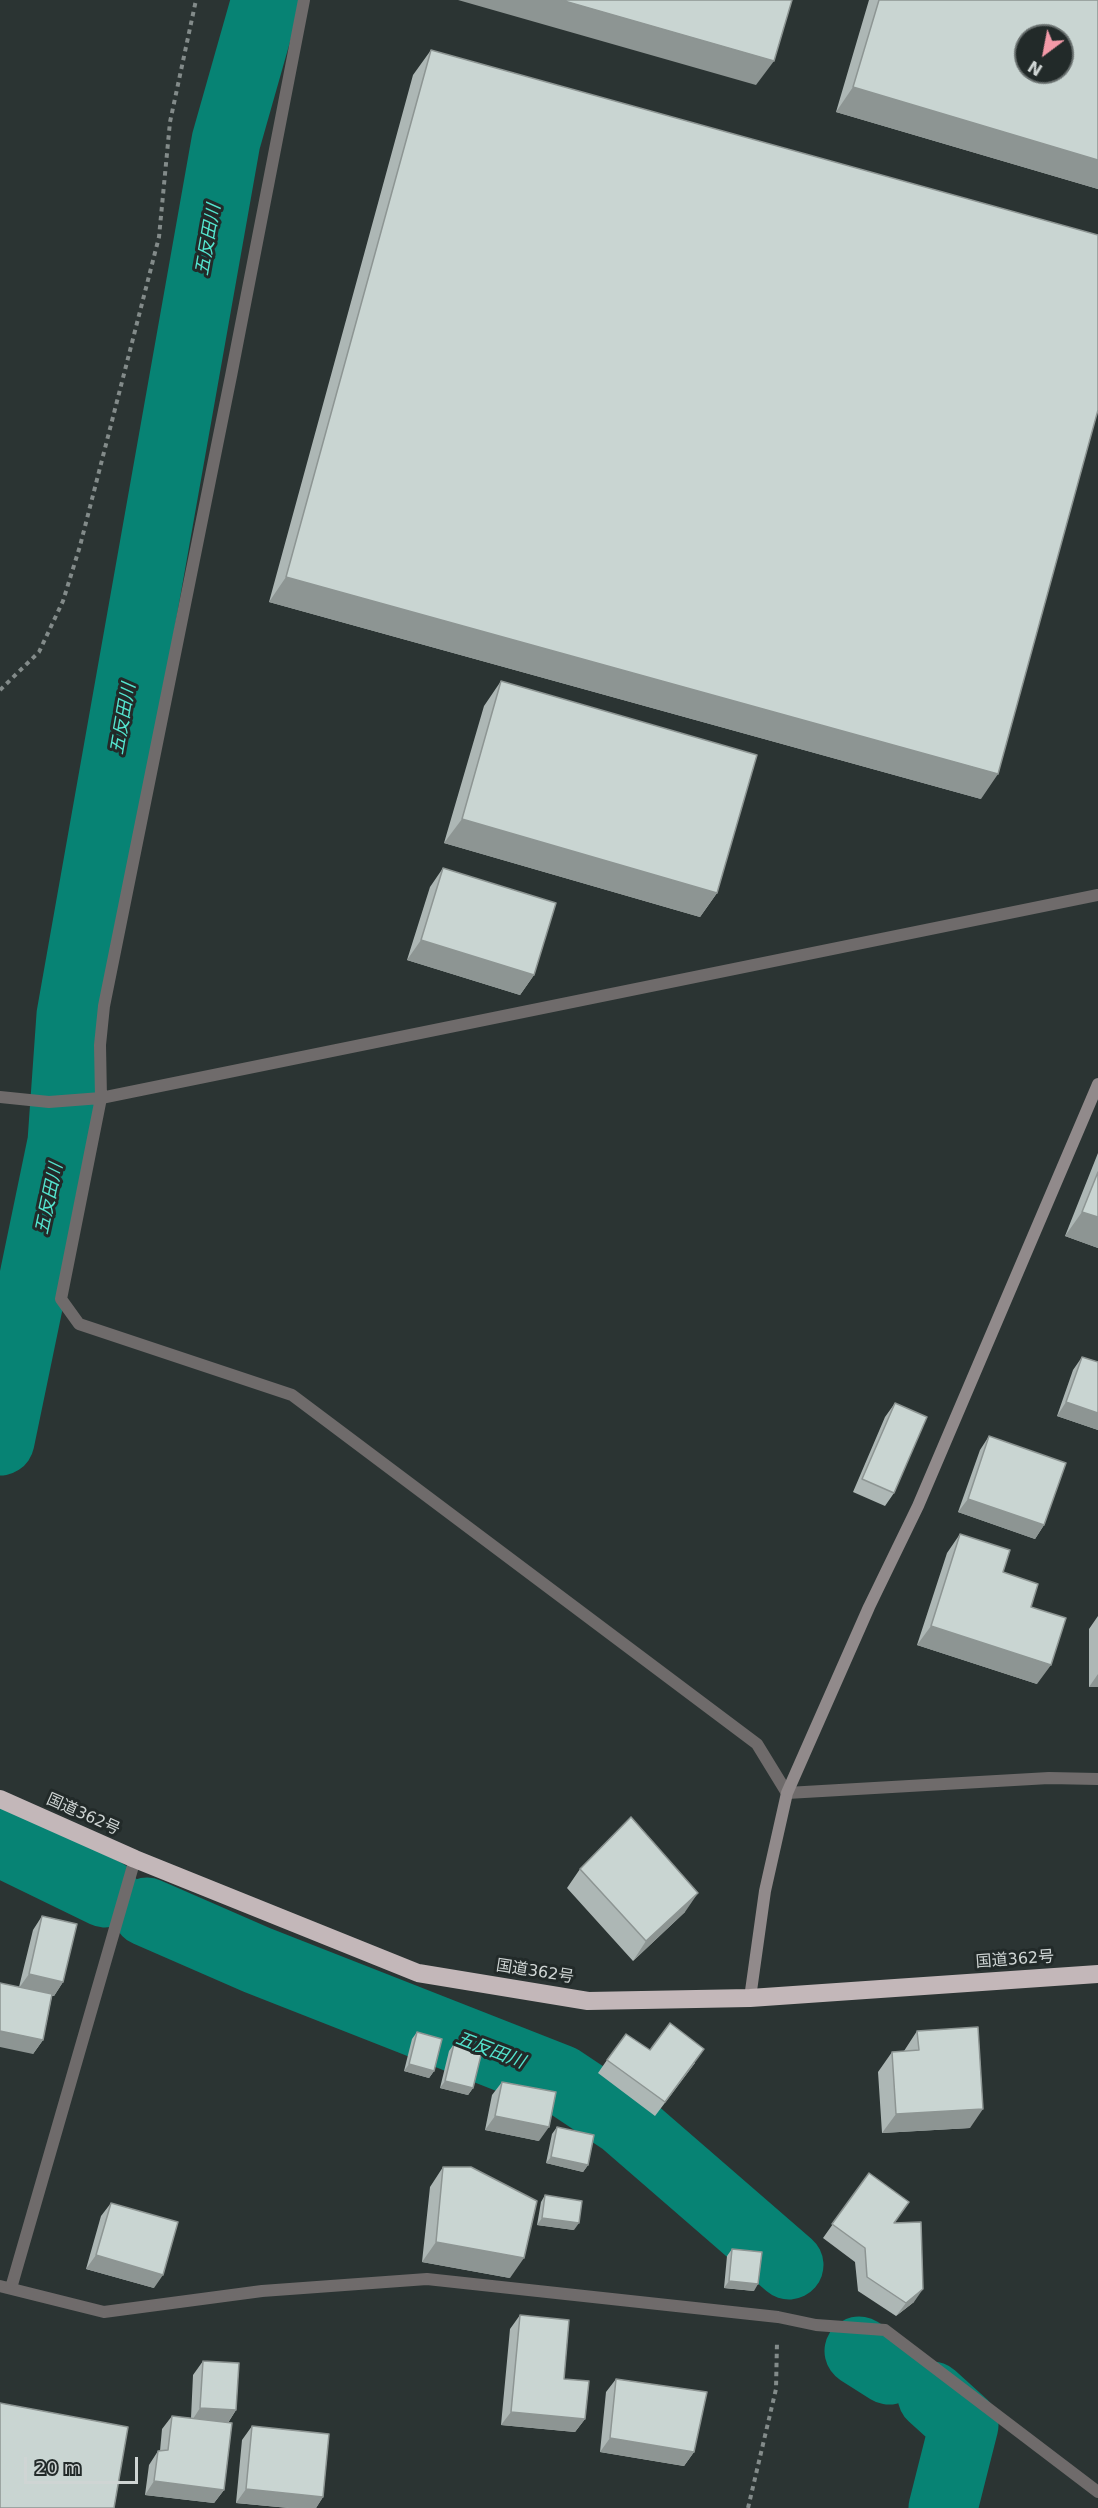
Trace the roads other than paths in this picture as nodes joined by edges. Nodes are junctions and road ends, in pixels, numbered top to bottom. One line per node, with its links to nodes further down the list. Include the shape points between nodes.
1 (304, 0): 5 (street, via 104,1006)
2 (1098, 895): 5 (street)
3 (1098, 1084): 7 (street, via 918,1506)
4 (0, 1097): 5 (street, via 49,1102)
5 (99, 1098): 7 (street, via 62,1299 79,1324 292,1395 757,1744)
6 (1098, 1779): 7 (street, via 1025,1779)
7 (787, 1793): 11 (street, via 765,1891)
8 (0, 1799): 9 (highway, 国道362号)
9 (135, 1859): 11 (highway, 国道362号, via 418,1973 588,2001); 12 (street)
10 (1098, 1974): 11 (highway, 国道362号)
11 (750, 1998)
12 (6, 2287): 13 (street, via 104,2312 262,2291 427,2279 885,2330)
13 (1098, 2492)

